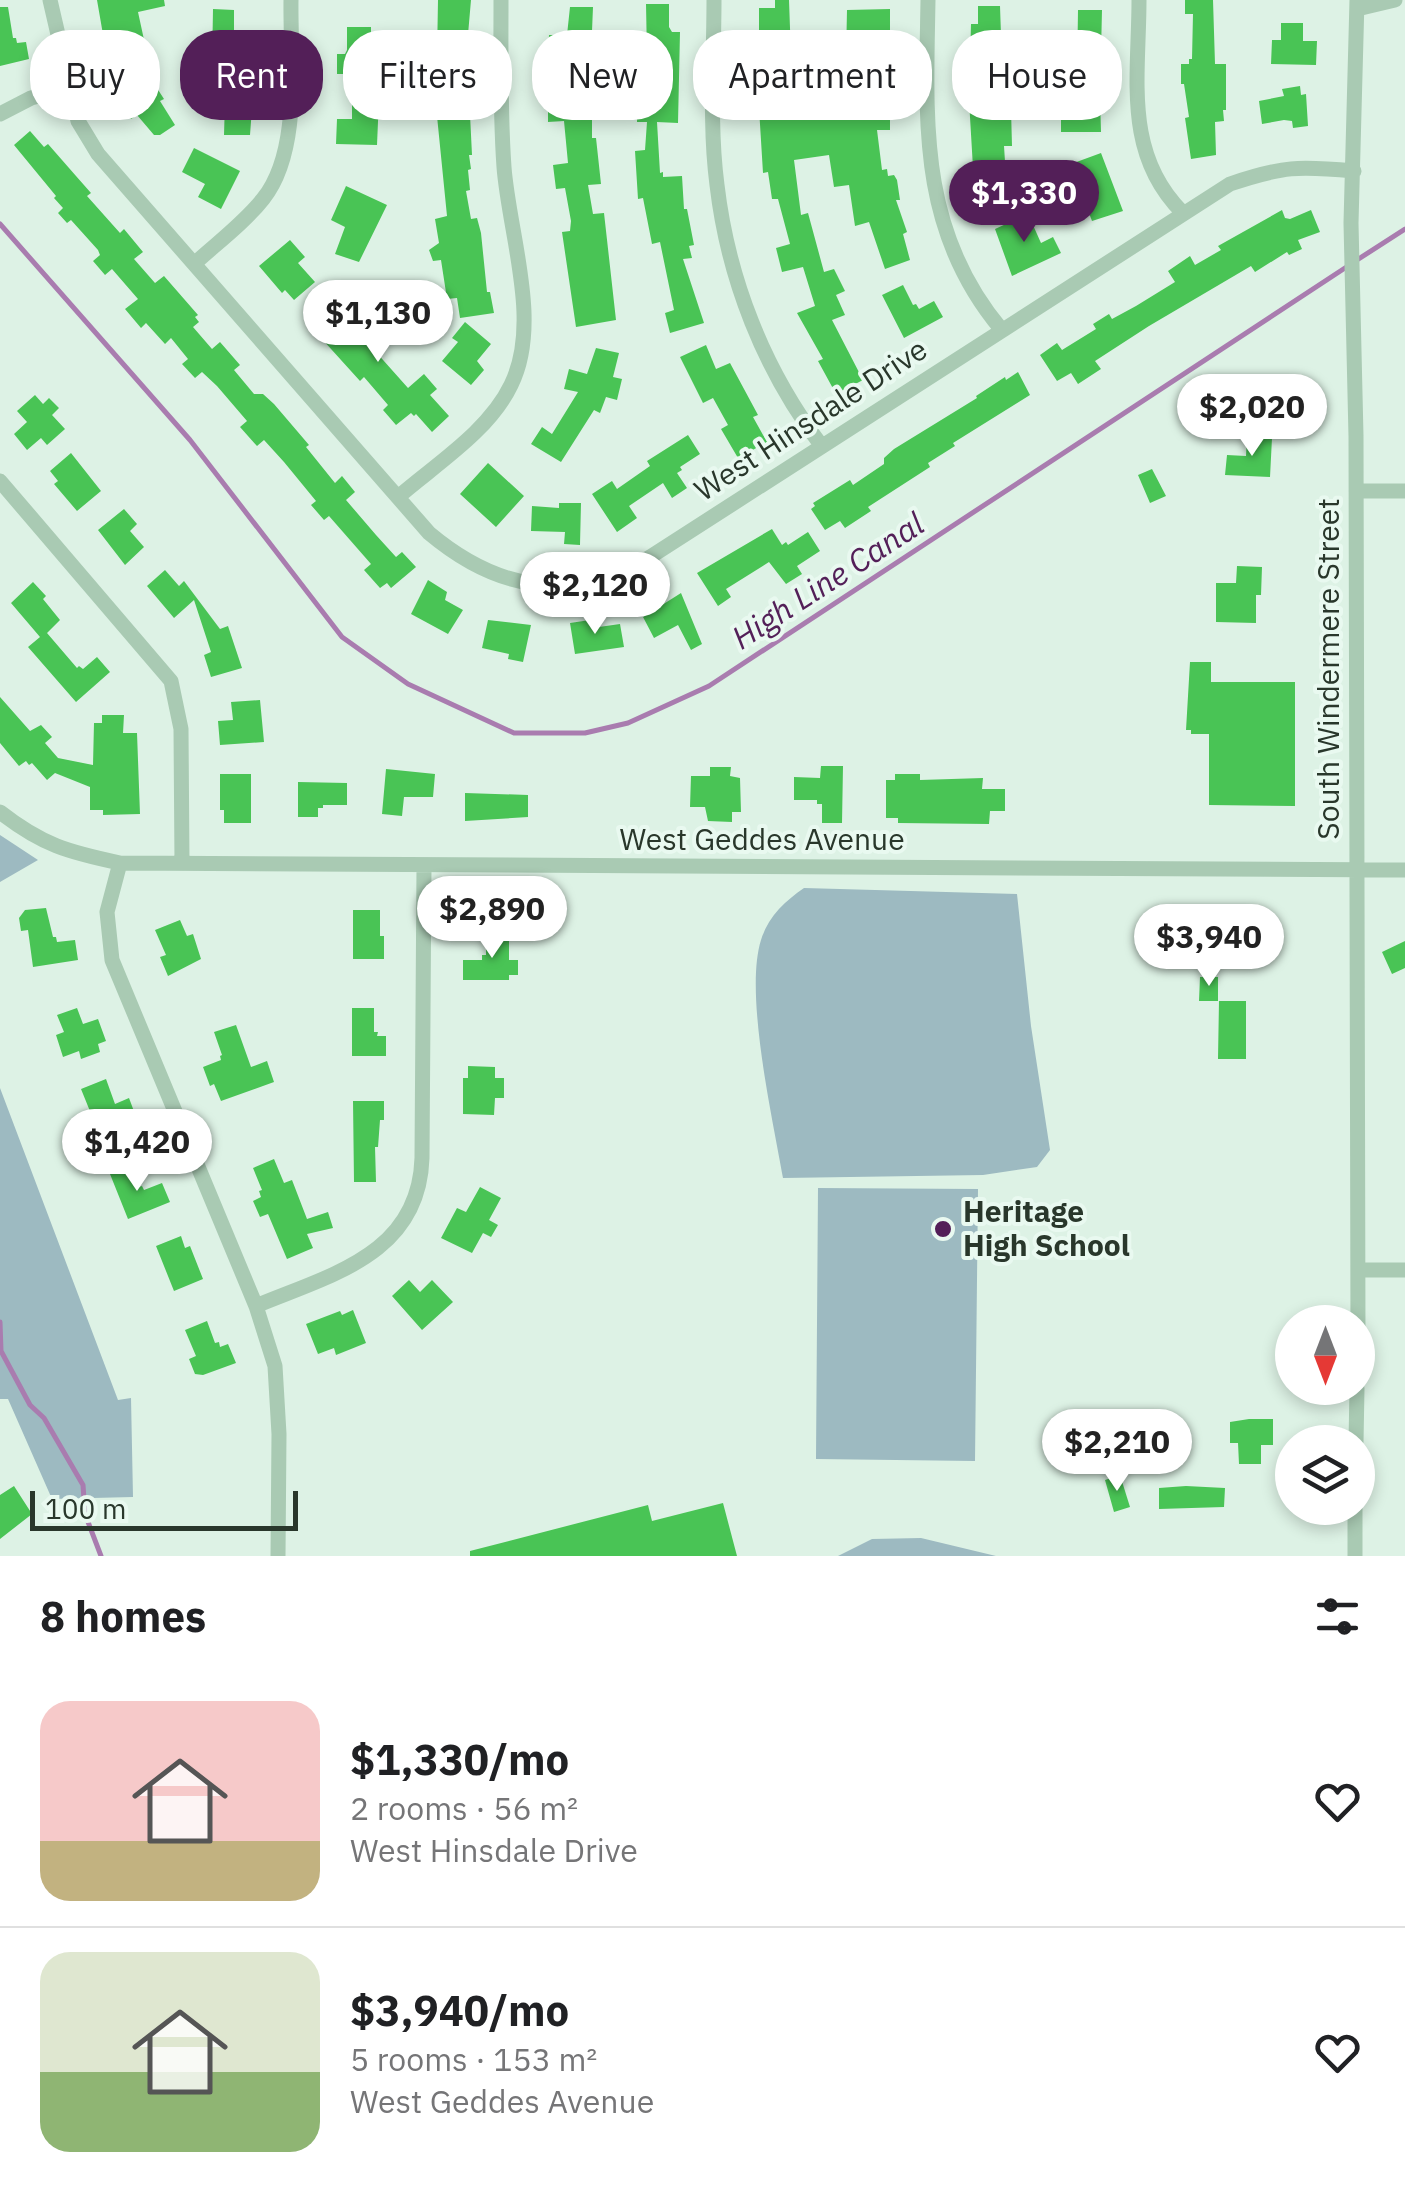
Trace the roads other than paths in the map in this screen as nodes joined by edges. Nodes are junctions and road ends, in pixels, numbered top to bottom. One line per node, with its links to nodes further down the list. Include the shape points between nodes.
1 (50, 0): 9 (street, West Hinsdale Drive)
2 (291, 0): 15 (street, via 284,158 262,200)
3 (502, 0): 21 (street, via 505,172 525,321 520,363 488,418)
4 (714, 0): 17 (street, via 714,140 725,236 774,374)
5 (928, 0): 16 (street, via 926,118 936,203 968,284)
6 (1138, 0): 14 (street, via 1140,139 1154,177)
7 (1395, 0): 8 (street)
8 (1357, 4): 13 (street, South Windermere Street)
9 (56, 30)
10 (30, 99): 11 (street)
11 (0, 114)
12 (78, 120): 15 (street, West Hinsdale Drive, via 98,154)
13 (1354, 171): 14 (street, West Hinsdale Drive, via 1296,165 1270,170); 19 (street, South Windermere Street)
14 (1182, 212): 16 (street, West Hinsdale Drive)
15 (194, 264): 21 (street, West Hinsdale Drive)
16 (1001, 329): 17 (street, West Hinsdale Drive)
17 (822, 446): 21 (street, West Hinsdale Drive, via 632,567 567,585 522,583 478,568 429,533)
18 (0, 481): 23 (street, via 171,681 180,729)
19 (1356, 491): 20 (street); 27 (street, South Windermere Street)
20 (1405, 491)
21 (398, 496)
22 (0, 812): 24 (street, West Geddes Avenue, via 30,836)
23 (182, 863): 24 (street, West Geddes Avenue); 25 (street, West Geddes Avenue)
24 (120, 864): 31 (street, via 107,912 112,960)
25 (424, 867): 27 (street, West Geddes Avenue); 31 (street, via 422,1158 416,1198 400,1228 357,1263)
26 (1405, 870): 27 (street, West Geddes Avenue)
27 (1356, 871): 28 (street, South Windermere Street)
28 (1358, 1270): 29 (street); 30 (street, South Windermere Street)
29 (1405, 1270)
30 (1358, 1305)
31 (256, 1306): 33 (street, via 278,1385)
32 (1356, 1525): 34 (street)
33 (278, 1556)
34 (1355, 1556)

